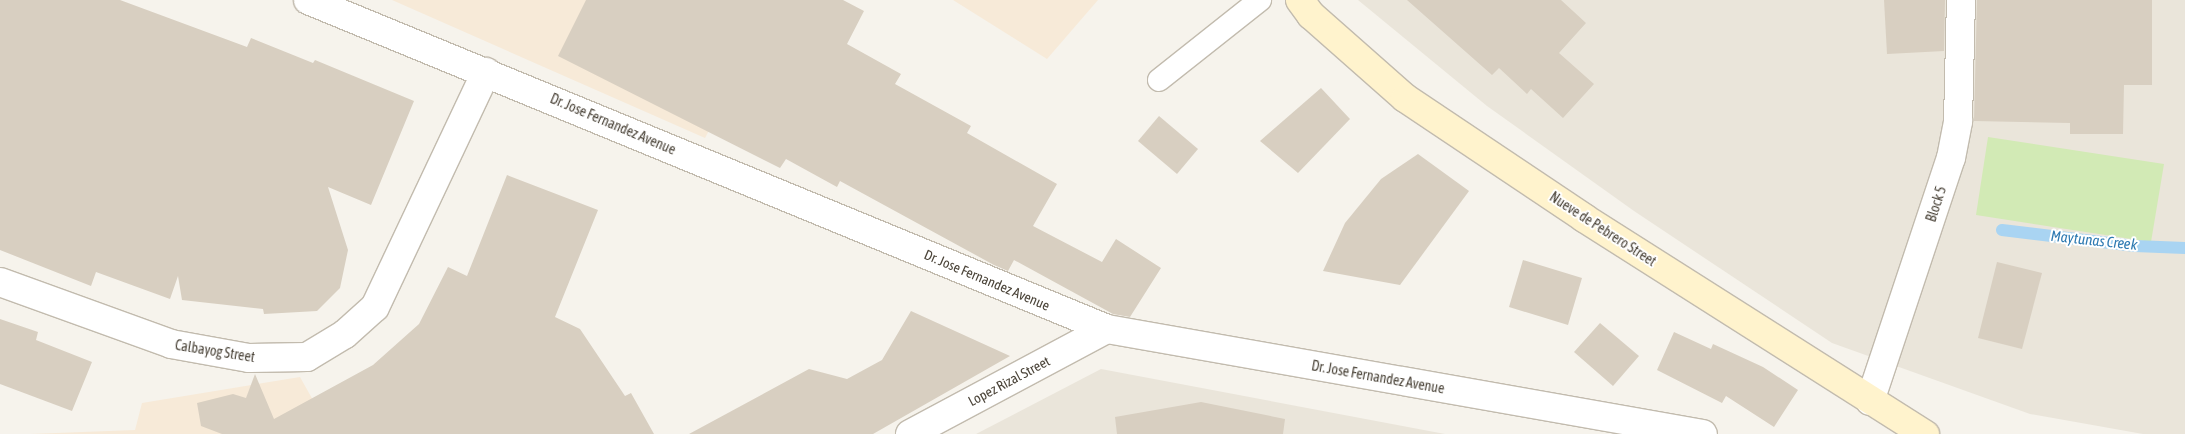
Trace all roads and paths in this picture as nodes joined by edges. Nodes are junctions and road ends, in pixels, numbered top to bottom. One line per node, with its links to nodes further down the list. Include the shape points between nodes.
1 (308, 0): 5 (street, Dr. Jose Fernandez Avenue)
2 (1260, 0): 6 (lane)
3 (1300, 0): 9 (main road, Nueve de Pebrero Street, via 1311,15 1405,98 1584,218)
4 (1960, 0): 9 (street, Block 5, via 1958,121 1951,158)
5 (486, 72): 7 (street, Calbayog Street, via 375,307 345,334 307,357 249,358 171,344); 8 (street, Dr. Jose Fernandez Avenue)
6 (1159, 80)
7 (0, 282)
8 (1107, 329): 10 (street, Lopez Rizal Street); 11 (street, Dr. Jose Fernandez Avenue)
9 (1870, 401): 12 (main road, Nueve de Pebrero Street)
10 (910, 434)
11 (1703, 434)
12 (1925, 434)

